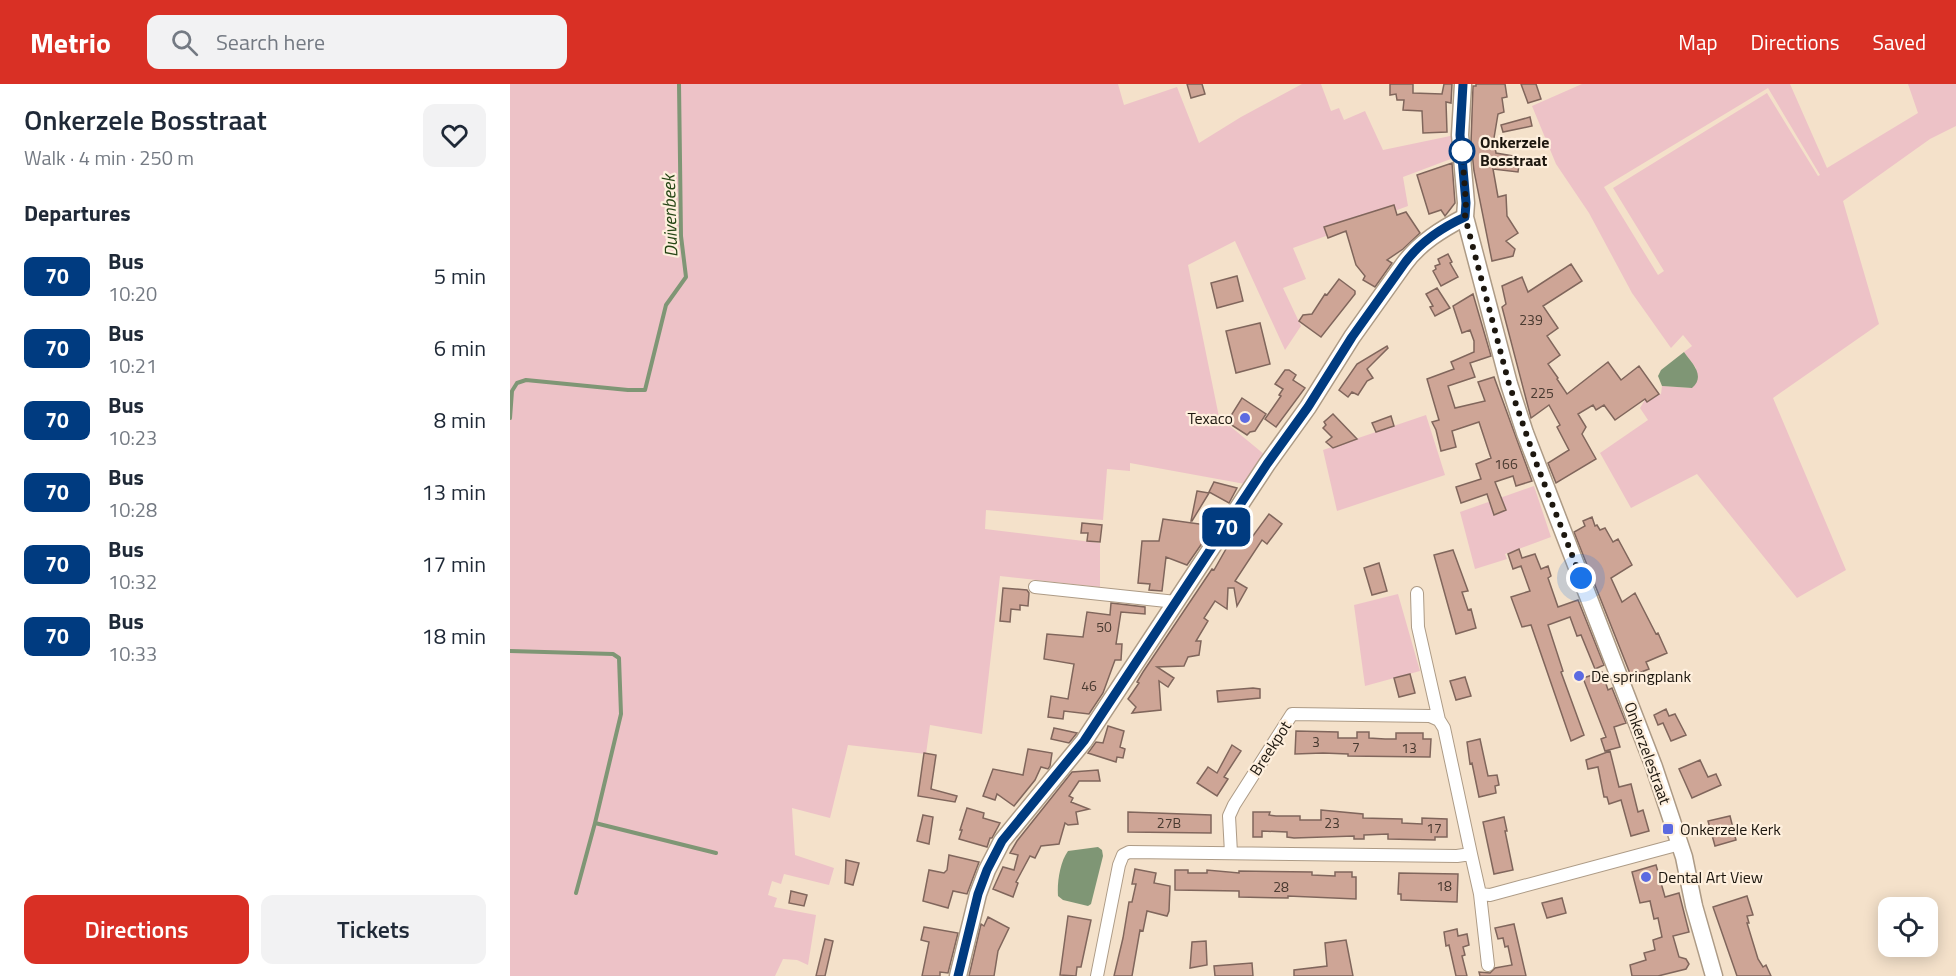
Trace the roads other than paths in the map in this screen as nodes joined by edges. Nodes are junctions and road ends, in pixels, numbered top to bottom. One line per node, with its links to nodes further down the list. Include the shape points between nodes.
1 (1463, 84): 2 (street, Onkerzelestraat, via 1460,135)
2 (1465, 217): 5 (street, via 1429,238 1411,254); 7 (street, Onkerzelestraat, via 1525,433)
3 (1035, 587): 5 (street)
4 (1417, 593): 6 (street, via 1418,627)
5 (1176, 602): 12 (street, via 1084,741 1002,841 978,894)
6 (1439, 720): 8 (street, Breekpot, via 1430,716 1292,714 1229,816); 9 (street, via 1444,728)
7 (1680, 844): 10 (street, via 1490,895); 14 (street, Onkerzelestraat)
8 (1232, 853): 9 (street); 13 (street, via 1123,855)
9 (1471, 854): 10 (street)
10 (1480, 894): 11 (street)
11 (1488, 965)
12 (958, 976)
13 (1097, 976)
14 (1714, 976)

